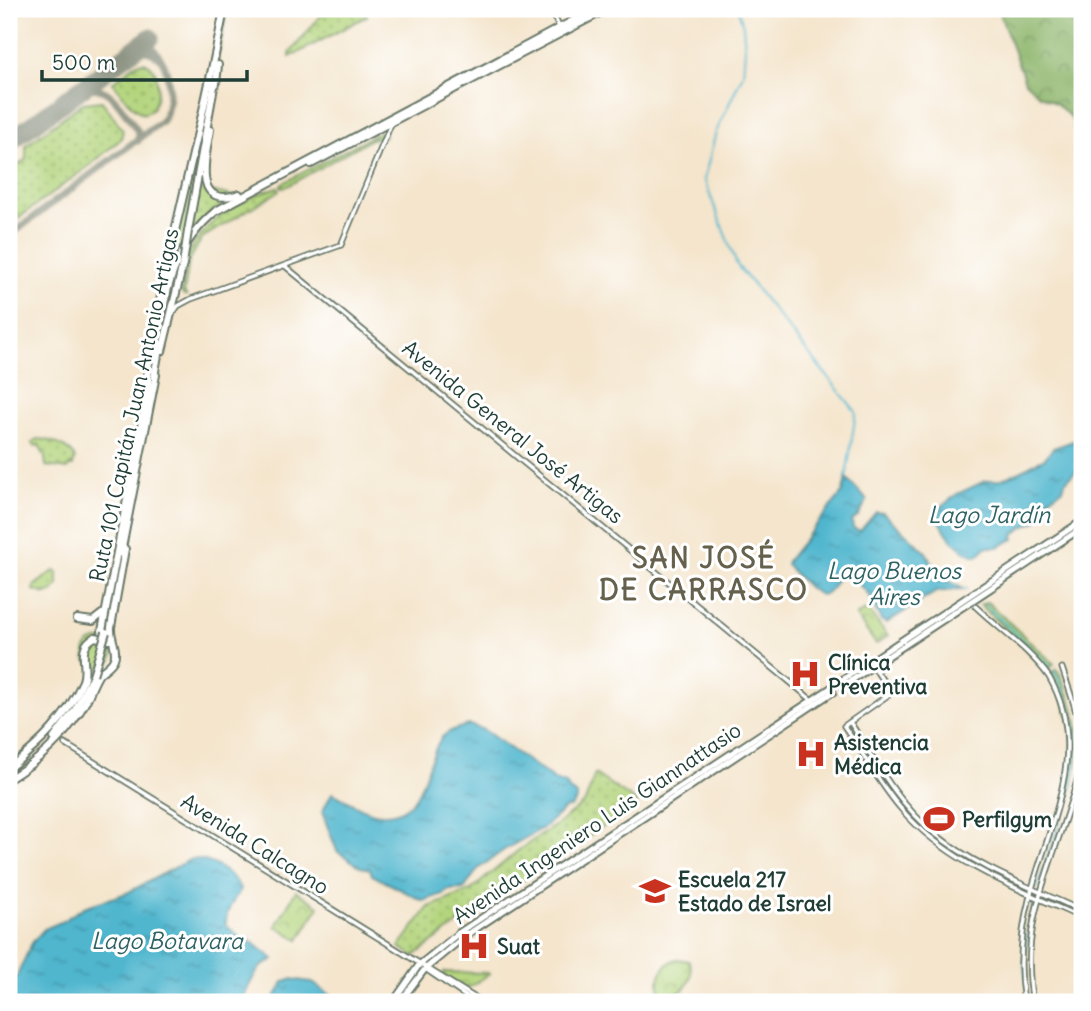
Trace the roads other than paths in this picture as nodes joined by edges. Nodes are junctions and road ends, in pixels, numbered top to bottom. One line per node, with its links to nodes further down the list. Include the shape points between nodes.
1 (226, 9): 6 (highway, Ruta 101 Capitán Juan Antonio Artigas); 16 (highway, Ruta 101 Capitán Juan Antonio Artigas, via 159,300)
2 (551, 9): 5 (street)
3 (595, 9): 5 (highway)
4 (607, 9): 5 (highway)
5 (560, 30): 7 (highway)
6 (218, 65): 10 (highway, via 204,181 223,197); 12 (highway, Ruta 101 Capitán Juan Antonio Artigas, bridge)
7 (392, 119): 8 (highway); 9 (street); 10 (highway)
8 (377, 130): 9 (street); 15 (highway, via 234,205 202,229 176,270)
9 (387, 135): 11 (street, via 341,245)
10 (260, 186): 16 (highway, via 216,211 183,247 168,285)
11 (285, 266): 13 (street); 30 (street, Avenida General José Artigas)
12 (177, 294): 13 (street); 14 (highway, Ruta 101 Capitán Juan Antonio Artigas)
13 (191, 299): 14 (street)
14 (172, 315): 15 (highway, Ruta 101 Capitán Juan Antonio Artigas)
15 (154, 377): 18 (highway, Ruta 101 Capitán Juan Antonio Artigas)
16 (149, 384): 18 (highway, Ruta 101 Capitán Juan Antonio Artigas)
17 (1082, 521): 26 (main road, via 843,683)
18 (124, 526): 21 (highway, via 112,556); 24 (highway); 33 (highway, Ruta 101 Capitán Juan Antonio Artigas, bridge, via 92,674 57,735)
19 (1082, 528): 26 (main road)
20 (975, 606): 34 (street, via 1049,677 1070,731 1069,780)
21 (102, 614): 22 (highway, via 93,621); 23 (highway)
22 (77, 619)
23 (96, 637): 24 (highway); 25 (highway, via 84,647)
24 (112, 644): 27 (highway, via 115,656)
25 (85, 661): 27 (highway, via 94,668); 33 (highway, via 80,688 61,719)
26 (873, 666): 31 (street, via 891,693)
27 (106, 668): 33 (highway, via 57,741 34,762)
28 (1062, 668): 36 (street, via 1079,726 1081,755 1076,787)
29 (833, 690): 30 (main road, Avenida Ingeniero Luis Giannattasio)
30 (814, 701): 39 (main road, Avenida Ingeniero Luis Giannattasio, via 460,932)
31 (850, 722): 34 (street, via 888,782 933,833 972,859); 35 (street, via 844,726 901,809 930,838 969,864)
32 (66, 745): 39 (street, Avenida Calcagno)
33 (9, 774)
34 (1032, 888): 35 (street); 36 (street)
35 (1031, 894): 36 (street); 44 (street, via 1021,953)
36 (1039, 895): 37 (street); 38 (street); 45 (street, via 1028,954)
37 (1082, 911)
38 (1082, 918)
39 (422, 967): 40 (main road, Avenida Ingeniero Luis Giannattasio); 41 (main road, Avenida Ingeniero Luis Giannattasio); 42 (street, Avenida Calcagno); 43 (street, Avenida Calcagno)
40 (393, 1002)
41 (400, 1002)
42 (474, 1002)
43 (482, 1002)
44 (1024, 1002)
45 (1033, 1002)

